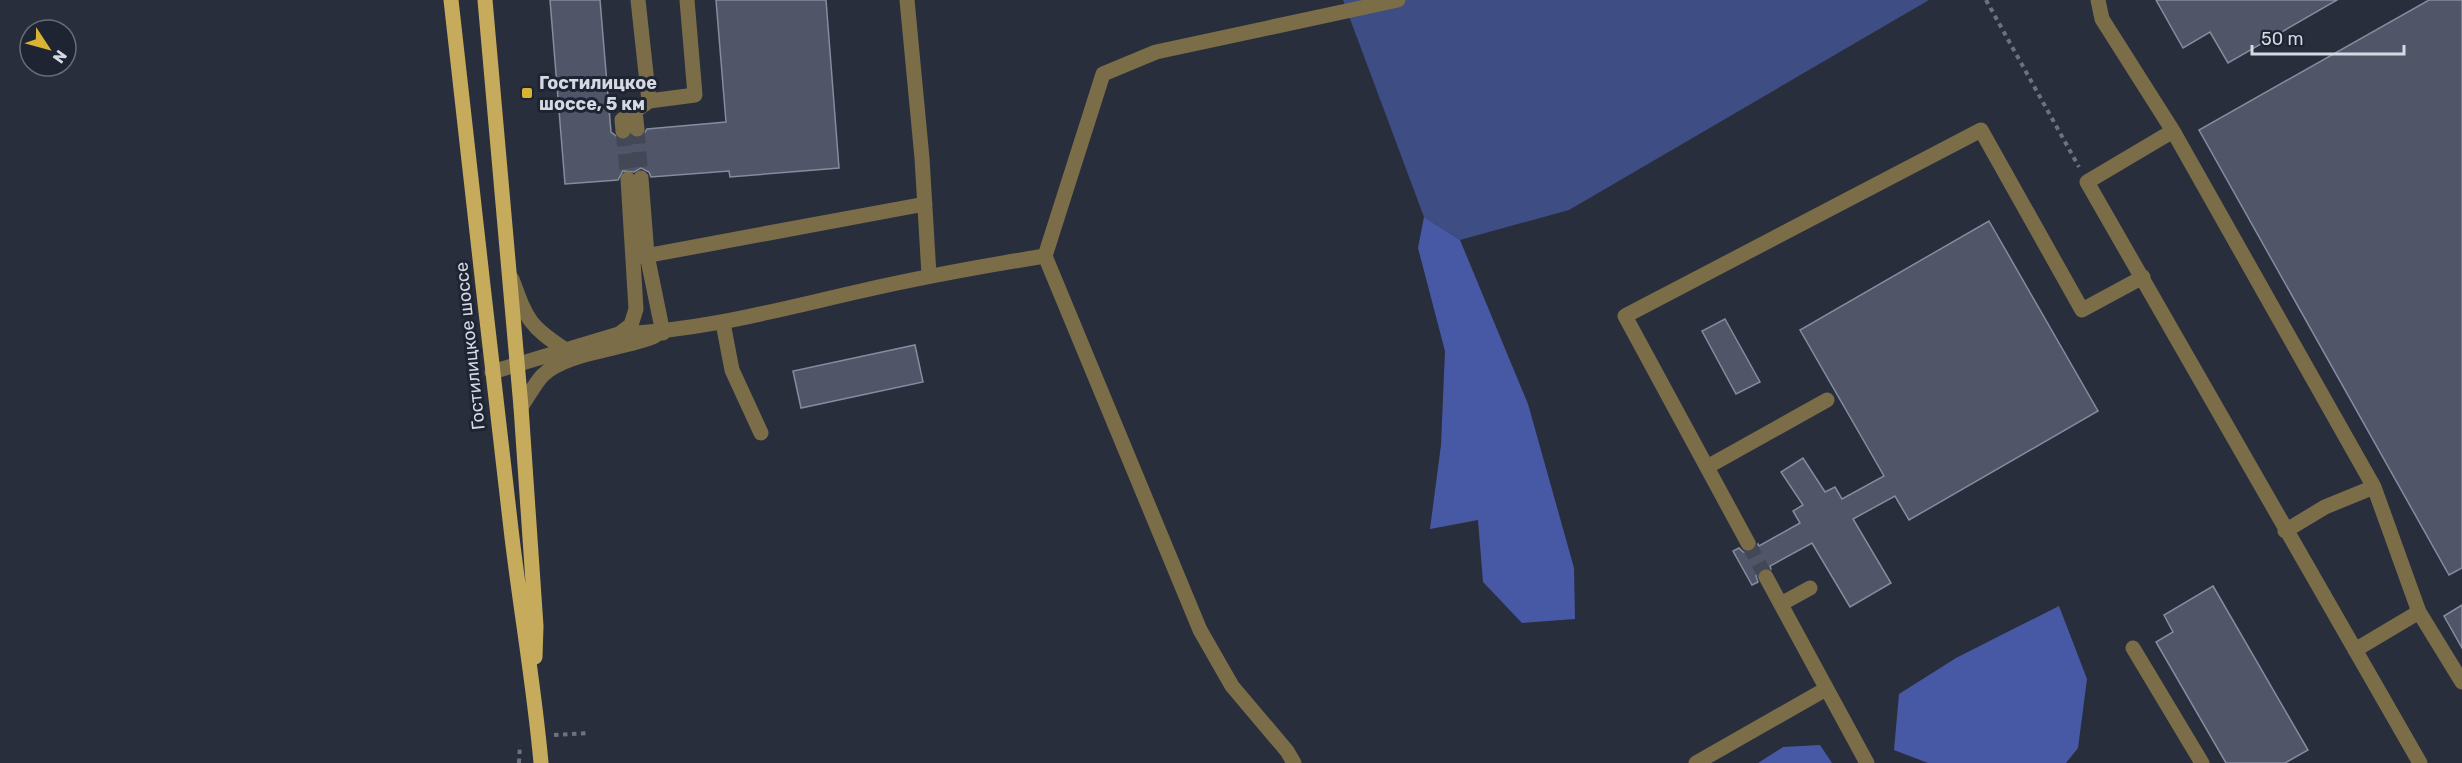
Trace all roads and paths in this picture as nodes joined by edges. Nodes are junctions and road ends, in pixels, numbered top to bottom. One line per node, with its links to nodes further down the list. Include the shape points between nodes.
1 (451, 0): 25 (main road, Гостилицкое шоссе)
2 (485, 0): 17 (main road, Гостилицкое шоссе)
3 (638, 0): 9 (street)
4 (687, 0): 9 (street, via 695,95)
5 (907, 0): 14 (street)
6 (1398, 0): 16 (street, via 1156,52 1103,74)
7 (1986, 0): 13 (path)
8 (2098, 0): 11 (street, via 2102,19)
9 (650, 101): 10 (street, via 622,120)
10 (630, 130)
11 (2173, 131): 13 (street); 30 (street)
12 (635, 178): 15 (street)
13 (2087, 182): 19 (street)
14 (925, 204): 15 (street); 18 (street)
15 (641, 256): 21 (street); 22 (street, via 636,309 631,325)
16 (1045, 256): 18 (street); 43 (street, via 1200,630 1232,686)
17 (509, 272): 23 (street, via 524,312 538,332); 24 (main road, Гостилицкое шоссе)
18 (929, 275): 20 (street)
19 (2143, 277): 29 (street, via 2082,310 1981,130 1625,316); 31 (street)
20 (723, 323): 21 (street); 28 (street, via 732,370)
21 (663, 333): 22 (street); 27 (street, via 633,345 566,360 543,375)
22 (619, 334): 23 (street)
23 (566, 350): 24 (street)
24 (516, 364): 25 (street); 27 (main road, Гостилицкое шоссе)
25 (492, 372): 40 (main road, Гостилицкое шоссе, via 522,626)
26 (1827, 400): 29 (street)
27 (521, 407): 40 (main road, Гостилицкое шоссе, via 536,626)
28 (761, 433)
29 (1707, 467): 32 (street)
30 (2374, 487): 31 (street, via 2325,507); 36 (street)
31 (2285, 531): 38 (street)
32 (1748, 543)
33 (1766, 577): 35 (street)
34 (1810, 588): 35 (street)
35 (1781, 604): 41 (street)
36 (2419, 612): 38 (street); 39 (street)
37 (2133, 648): 46 (street)
38 (2355, 651): 47 (street)
39 (2462, 682)
40 (534, 687): 42 (main road, Гостилицкое шоссе)
41 (1826, 689): 44 (street); 45 (street)
42 (541, 763)
43 (1294, 763)
44 (1696, 763)
45 (1867, 763)
46 (2202, 763)
47 (2420, 763)

